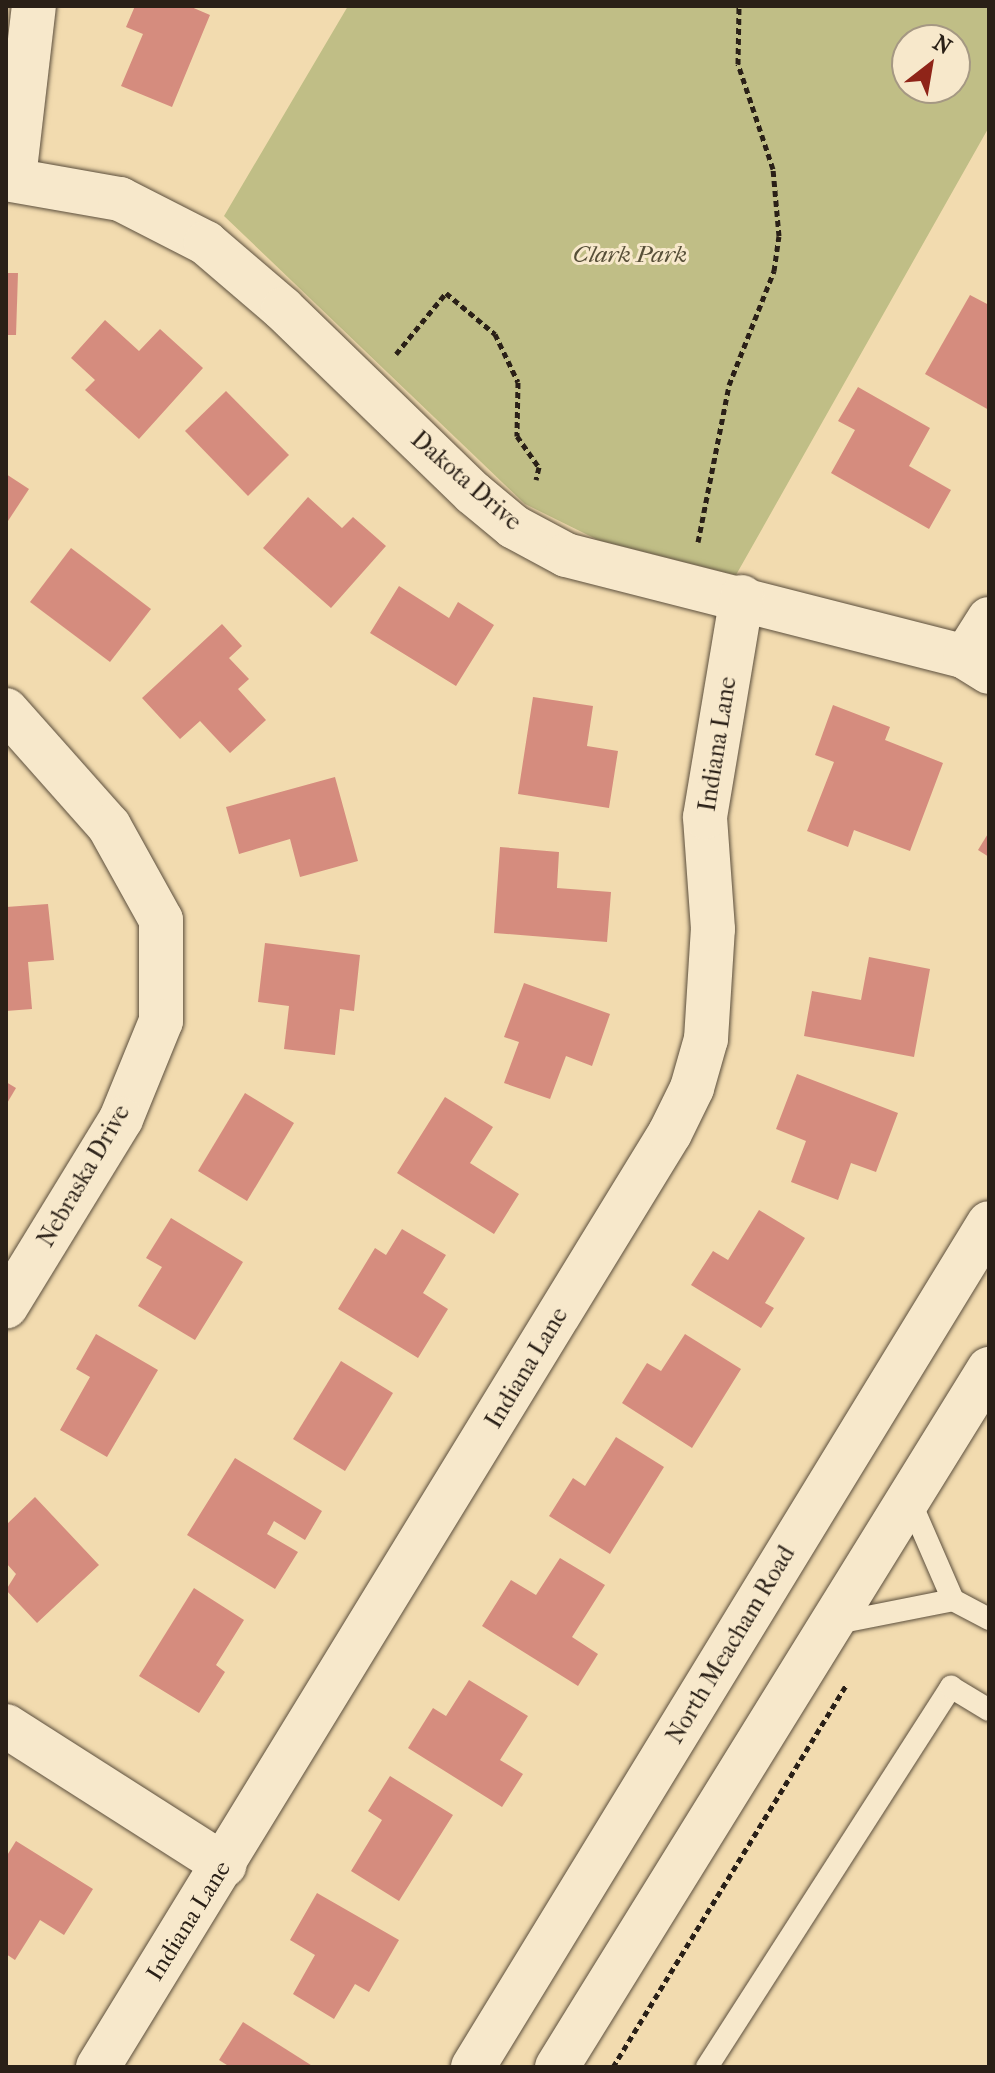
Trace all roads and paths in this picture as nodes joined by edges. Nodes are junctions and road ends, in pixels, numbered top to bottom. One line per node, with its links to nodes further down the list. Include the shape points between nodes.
1 (34, 6): 3 (street)
2 (739, 6): 6 (path, via 734,38 738,64 773,169 779,236 774,271 729,385)
3 (10, 179): 7 (street, Dakota Drive, via 120,199 206,243 514,527 566,555)
4 (396, 354): 5 (path, via 446,293 495,334 518,382 517,436 539,467)
5 (536, 480)
6 (698, 542)
7 (742, 597): 9 (street, Dakota Drive); 21 (street, Indiana Lane, via 705,817 713,929 706,1039 692,1088 670,1133)
8 (989, 619): 9 (street)
9 (977, 664)
10 (6, 710): 12 (street, Nebraska Drive, via 109,826 161,920 161,1021 121,1119)
11 (989, 1223): 23 (street, North Meacham Road)
12 (6, 1307)
13 (989, 1369): 14 (street)
14 (909, 1499): 15 (lane); 17 (street)
15 (953, 1600): 16 (lane); 17 (lane)
16 (989, 1619)
17 (831, 1624): 24 (street)
18 (851, 1678): 25 (path)
19 (989, 1710): 26 (lane, via 951,1687)
20 (6, 1726): 21 (street)
21 (224, 1865): 22 (street, Indiana Lane)
22 (98, 2067)
23 (473, 2067)
24 (557, 2067)
25 (613, 2067)
26 (707, 2067)

